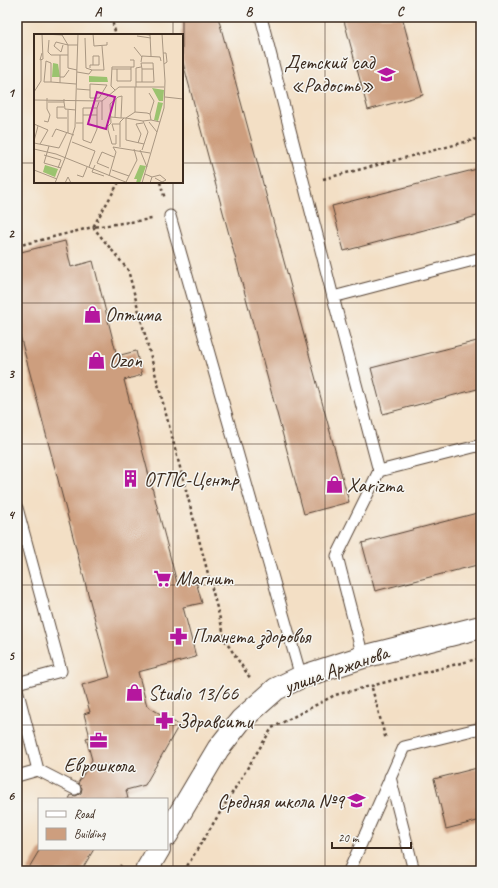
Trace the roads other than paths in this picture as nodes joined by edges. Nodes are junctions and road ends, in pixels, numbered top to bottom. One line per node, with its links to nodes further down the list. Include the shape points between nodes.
1 (261, 17): 4 (lane)
2 (170, 216): 10 (lane)
3 (481, 258): 4 (lane)
4 (333, 297): 6 (lane)
5 (481, 445): 6 (lane)
6 (379, 471): 9 (lane, via 337,556)
7 (17, 508): 11 (lane, via 61,671)
8 (481, 626): 9 (street, улица Аржанова)
9 (363, 657): 10 (street, улица Аржанова)
10 (301, 677): 18 (street, улица Аржанова, via 276,688 241,720 218,748)
11 (17, 683)
12 (17, 688): 14 (lane)
13 (481, 728): 15 (lane, via 404,747)
14 (38, 770): 16 (lane); 17 (lane)
15 (392, 774): 21 (lane); 22 (lane)
16 (17, 776)
17 (75, 789)
18 (168, 833)
19 (158, 850): 20 (street)
20 (146, 871)
21 (349, 871)
22 (414, 871)

